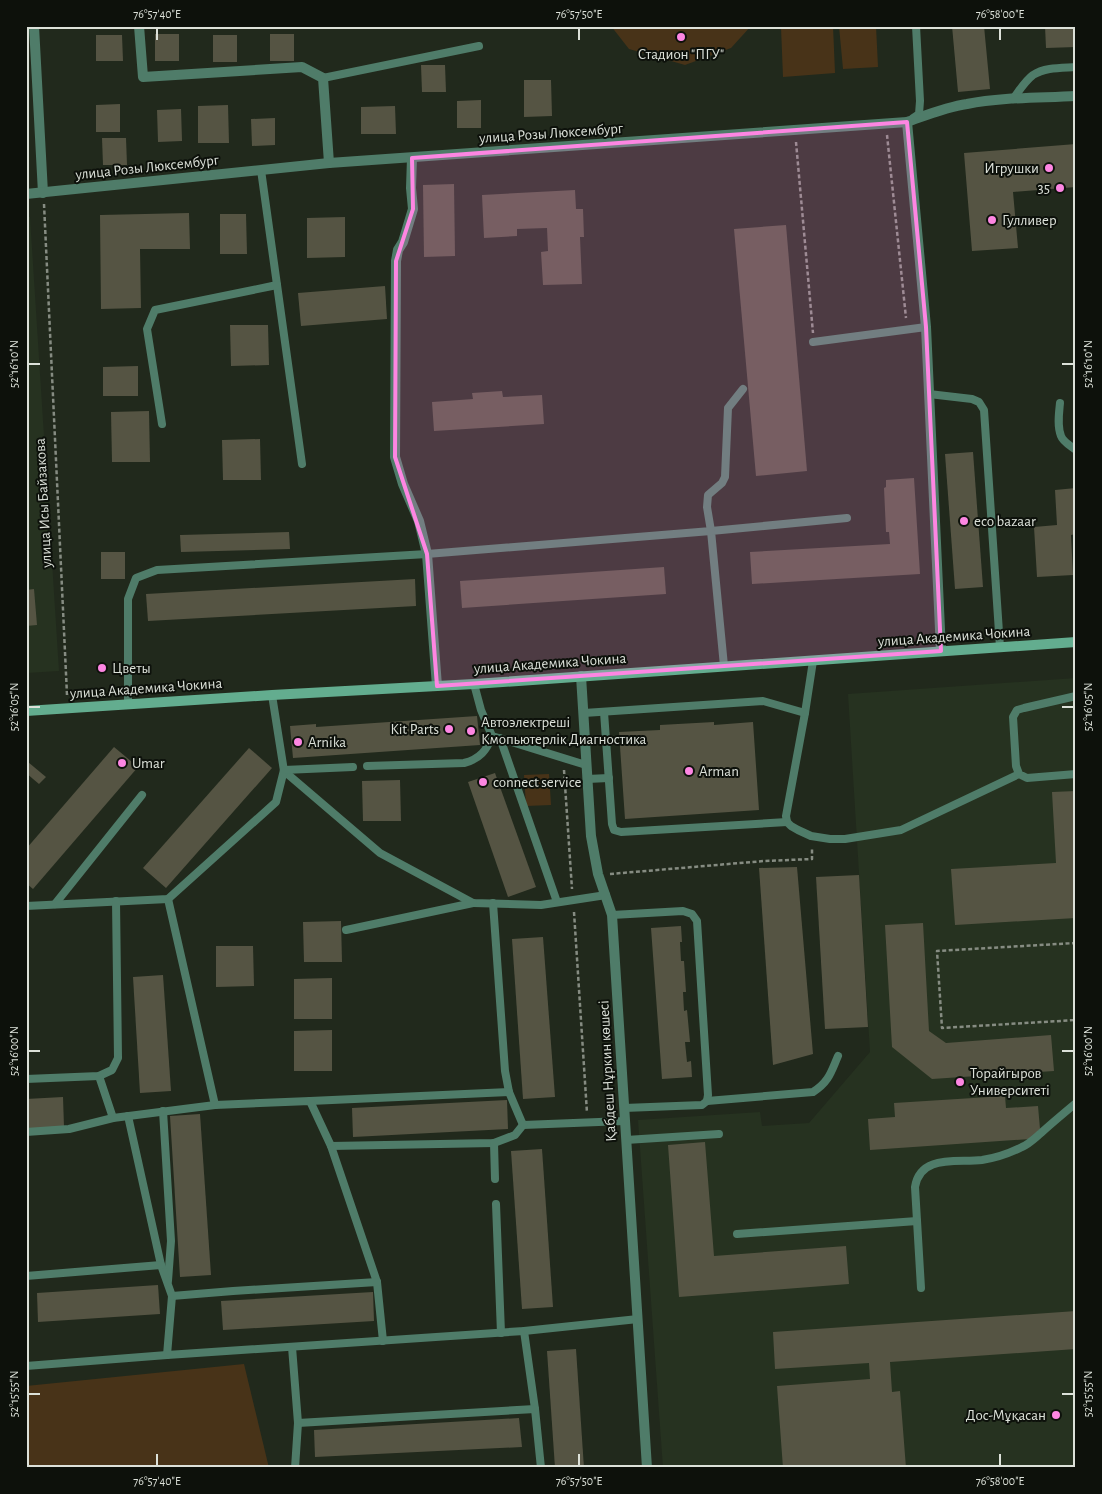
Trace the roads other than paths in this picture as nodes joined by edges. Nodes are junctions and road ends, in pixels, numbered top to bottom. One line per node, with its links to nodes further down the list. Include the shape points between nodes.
1 (34, 26): 13 (street)
2 (139, 26): 6 (street, via 143,77 302,67)
3 (916, 26): 9 (lane, via 919,114)
4 (479, 46): 6 (lane)
5 (1076, 67): 8 (lane, via 1053,68 1033,75)
6 (323, 78): 11 (street)
7 (1076, 96): 8 (street, улица Розы Люксембург)
8 (1013, 99): 9 (street, улица Розы Люксембург, via 952,107)
9 (907, 122): 10 (street, улица Розы Люксембург); 16 (street)
10 (412, 158): 11 (street, улица Розы Люксембург); 26 (street, via 413,209 396,261 395,457 419,521)
11 (329, 163): 12 (street, улица Розы Люксембург)
12 (261, 170): 13 (street, улица Розы Люксембург); 15 (lane)
13 (43, 193): 14 (street, улица Розы Люксембург)
14 (26, 194)
15 (277, 285): 21 (lane, via 155,310 147,329); 23 (lane)
16 (926, 327): 17 (lane); 19 (street)
17 (813, 342)
18 (742, 389): 25 (lane, via 728,408 725,477 708,495)
19 (929, 394): 28 (lane, via 972,399 979,402 984,410); 29 (street)
20 (1060, 403): 22 (lane, via 1061,437)
21 (162, 424)
22 (1076, 450)
23 (302, 464)
24 (847, 518): 25 (lane)
25 (711, 531): 26 (lane); 31 (lane)
26 (427, 554): 34 (street); 37 (lane, via 158,570 136,578 128,598)
27 (1076, 642): 28 (main road, улица Академика Чокина)
28 (1000, 647): 29 (main road, улица Академика Чокина)
29 (941, 651): 30 (main road, улица Академика Чокина)
30 (813, 661): 31 (main road, улица Академика Чокина); 40 (lane)
31 (724, 666): 32 (main road, улица Академика Чокина)
32 (581, 676): 33 (main road, улица Академика Чокина); 41 (street, Қабдеш Нұркин көшесі)
33 (474, 684): 34 (main road, улица Академика Чокина); 42 (lane, via 481,710)
34 (438, 686): 35 (main road, улица Академика Чокина)
35 (272, 695): 37 (main road, улица Академика Чокина); 46 (lane)
36 (1076, 696): 47 (lane, via 1017,710 1013,717)
37 (128, 704): 38 (main road, улица Академика Чокина)
38 (26, 711)
39 (604, 712): 40 (lane, via 763,701); 41 (lane); 49 (lane)
40 (805, 712): 52 (lane)
41 (584, 713): 43 (street, Қабдеш Нұркин көшесі)
42 (496, 737): 43 (lane); 44 (lane, via 473,761); 56 (lane)
43 (586, 765): 50 (street, Қабдеш Нұркин көшесі)
44 (367, 766)
45 (354, 767): 46 (lane)
46 (284, 770): 54 (lane, via 276,802); 57 (lane, via 380,853)
47 (1019, 774): 48 (lane, via 1027,778); 52 (lane, via 901,830 830,839 811,836)
48 (1076, 774)
49 (609, 778): 50 (lane); 52 (lane, via 612,824 614,830 621,832)
50 (587, 779): 53 (street, Қабдеш Нұркин көшесі, via 591,836 598,874)
51 (142, 795): 59 (lane)
52 (787, 822)
53 (606, 895): 56 (lane); 61 (street, Қабдеш Нұркин көшесі)
54 (168, 900): 55 (lane); 70 (lane)
55 (116, 901): 59 (lane); 64 (lane, via 118,1058 112,1070)
56 (557, 902): 58 (lane, via 541,905)
57 (473, 903): 58 (lane); 62 (lane)
58 (492, 903): 66 (lane)
59 (55, 904): 60 (lane)
60 (26, 906)
61 (612, 915): 68 (lane, via 683,911 692,914 697,921); 71 (street, Қабдеш Нұркин көшесі)
62 (346, 930)
63 (838, 1056): 68 (lane, via 829,1077 814,1092)
64 (99, 1076): 65 (lane); 74 (lane)
65 (26, 1080)
66 (509, 1092): 67 (lane); 76 (lane)
67 (310, 1101): 70 (lane); 81 (lane)
68 (707, 1101): 71 (lane, via 702,1105)
69 (1076, 1103): 84 (lane, via 1026,1146 984,1160 936,1163 920,1171 914,1187)
70 (215, 1105): 72 (lane)
71 (624, 1108): 75 (street, Қабдеш Нұркин көшесі)
72 (163, 1111): 73 (lane); 89 (lane, via 171,1241)
73 (128, 1116): 74 (lane); 86 (lane)
74 (113, 1118): 77 (lane, via 70,1129)
75 (624, 1121): 76 (lane); 79 (street, Қабдеш Нұркин көшесі)
76 (523, 1125): 80 (lane, via 514,1135)
77 (26, 1132)
78 (719, 1134): 79 (lane)
79 (626, 1140): 92 (street, Қабдеш Нұркин көшесі)
80 (494, 1143): 81 (lane); 82 (lane)
81 (331, 1146): 88 (lane)
82 (495, 1179)
83 (496, 1204): 94 (lane)
84 (917, 1221): 85 (lane); 90 (lane)
85 (738, 1234)
86 (161, 1265): 87 (lane); 89 (lane)
87 (26, 1276)
88 (377, 1282): 91 (lane); 95 (lane)
89 (168, 1284): 91 (lane)
90 (921, 1288)
91 (172, 1296): 97 (lane)
92 (638, 1318): 93 (lane); 103 (street, Қабдеш Нұркин көшесі)
93 (524, 1331): 94 (lane); 99 (lane)
94 (502, 1333): 95 (lane)
95 (383, 1340): 96 (lane)
96 (292, 1347): 97 (lane); 100 (lane)
97 (168, 1355): 98 (lane)
98 (26, 1366)
99 (536, 1408): 100 (lane); 102 (lane)
100 (298, 1423): 101 (lane)
101 (295, 1468)
102 (541, 1468)
103 (648, 1468)

